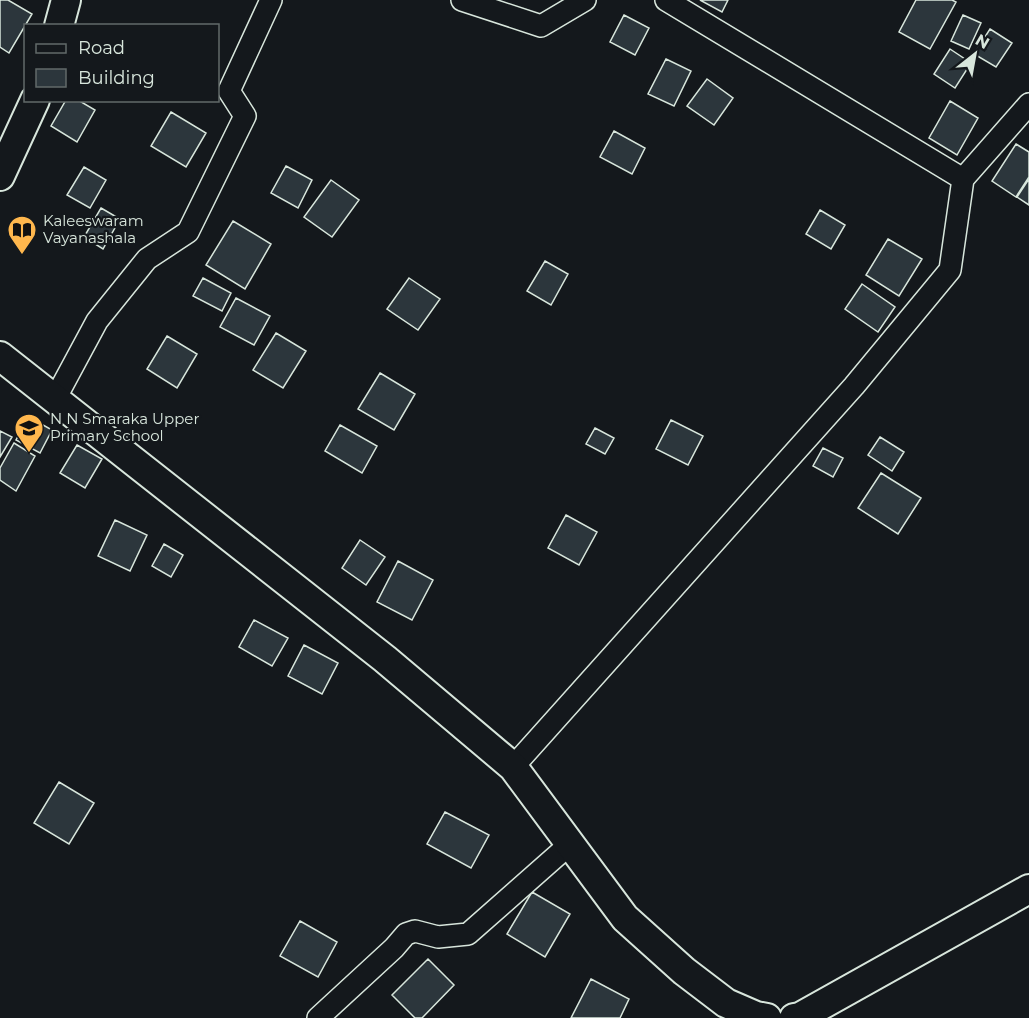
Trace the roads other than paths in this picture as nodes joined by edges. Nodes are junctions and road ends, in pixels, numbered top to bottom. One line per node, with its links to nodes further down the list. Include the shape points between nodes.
1 (66, 0): 6 (street)
2 (270, 0): 12 (street, via 229,91 245,116 188,232 147,259 97,321)
3 (462, 0): 4 (street, via 541,26)
4 (585, 0)
5 (666, 0): 10 (street)
6 (60, 24)
7 (34, 102): 9 (street)
8 (1029, 104): 10 (street)
9 (0, 176)
10 (963, 179): 13 (street, via 950,270 854,386)
11 (0, 356): 12 (street)
12 (55, 399): 13 (street, via 385,659)
13 (513, 767): 14 (street)
14 (570, 844): 16 (street, via 468,934 406,934); 17 (street, via 625,918 684,971 726,1003)
15 (1029, 889): 18 (street)
16 (318, 1018)
17 (766, 1018)
18 (794, 1018)

